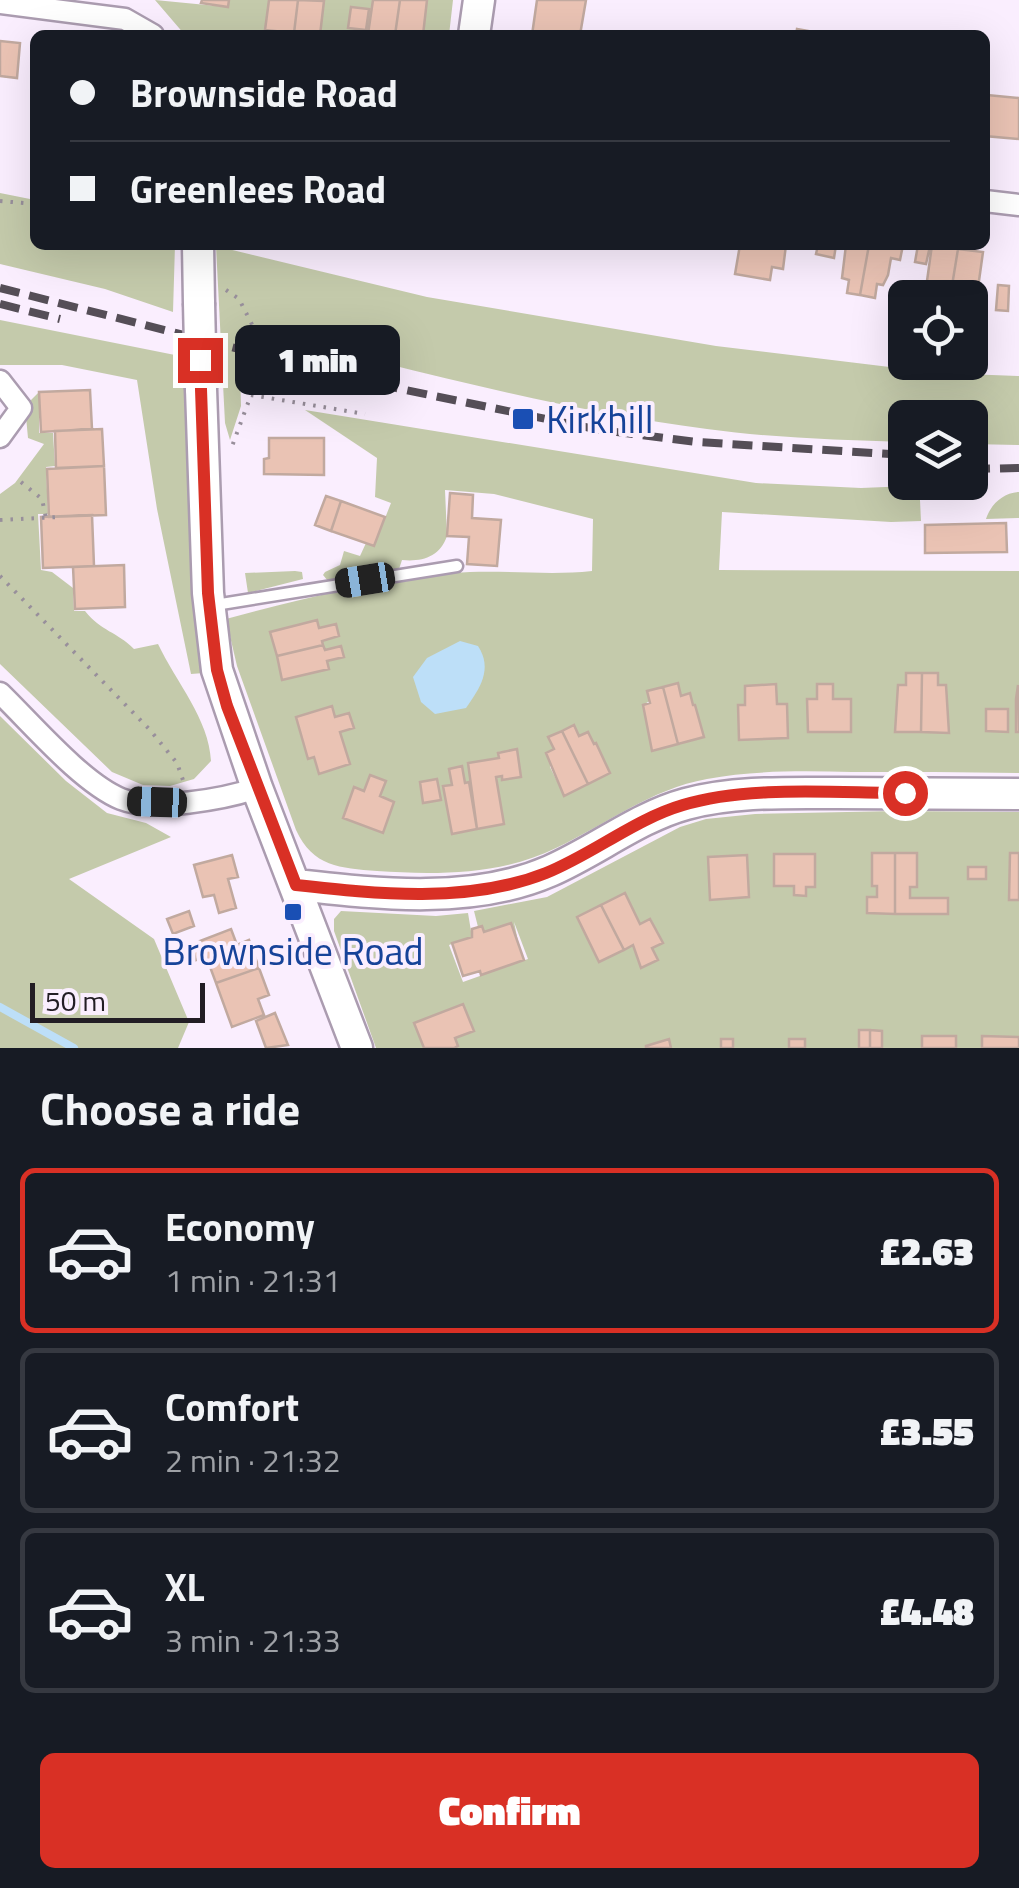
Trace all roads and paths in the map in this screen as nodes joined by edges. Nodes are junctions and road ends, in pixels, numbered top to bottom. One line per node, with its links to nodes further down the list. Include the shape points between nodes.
1 (479, 0): 5 (main road)
2 (0, 3): 3 (street)
3 (126, 9): 4 (street)
4 (149, 30)
5 (475, 30)
6 (0, 201): 8 (path)
7 (990, 202): 9 (street)
8 (30, 204)
9 (1019, 206)
10 (199, 250): 11 (main road)
11 (212, 296): 12 (path, via 240,299); 25 (main road, bridge, via 201,389)
12 (261, 342): 13 (path); 15 (path)
13 (285, 348)
14 (0, 382): 17 (street, via 22,408)
15 (251, 394): 16 (path); 18 (path)
16 (365, 414)
17 (0, 436)
18 (226, 456)
19 (21, 482): 21 (path, via 42,499)
20 (59, 517): 21 (path)
21 (46, 518): 22 (path)
22 (0, 520)
23 (457, 566): 25 (lane)
24 (0, 576): 27 (path, via 150,730 177,763)
25 (209, 606): 28 (main road, via 222,688)
26 (0, 693): 28 (street, via 96,786 124,801 190,803)
27 (185, 788)
28 (257, 788): 30 (main road)
29 (1019, 794): 30 (main road, via 774,793 707,800 666,811 547,872 500,887 457,893)
30 (296, 885): 31 (main road)
31 (357, 1048)

